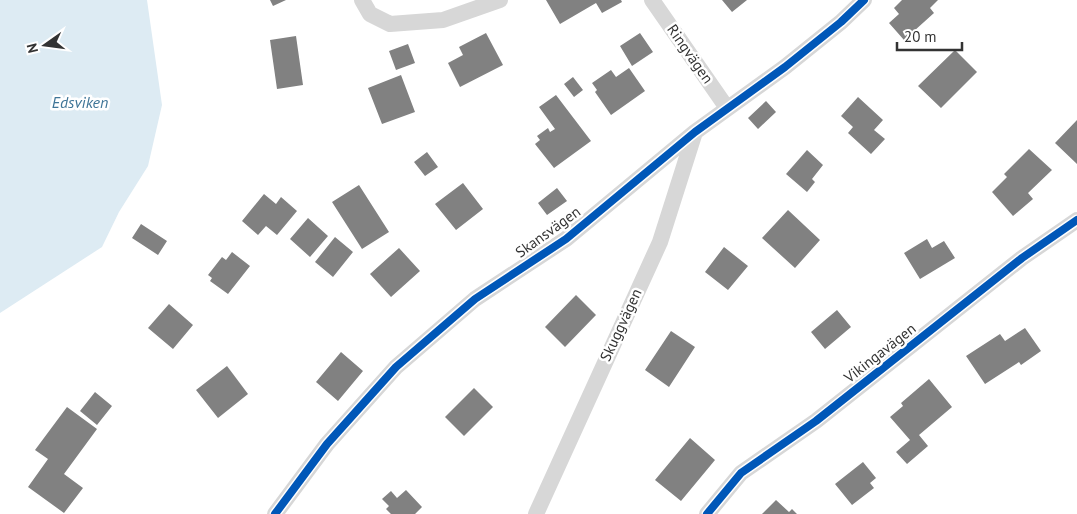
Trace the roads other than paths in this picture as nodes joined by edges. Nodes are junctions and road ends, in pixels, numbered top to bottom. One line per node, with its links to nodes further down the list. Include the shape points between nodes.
1 (362, 0): 2 (street, via 370,14 390,24 443,20)
2 (500, 0)
3 (652, 0): 5 (street, Ringvägen)
4 (864, 0): 5 (street, Skansvägen, via 785,67)
5 (727, 108): 6 (street, Skansvägen)
6 (695, 132): 8 (street, Skansvägen, via 566,239 475,299 396,367 327,444); 9 (street, Skuggvägen, via 660,242)
7 (1077, 220): 10 (street, Vikingavägen, via 1022,258 816,421 741,473)
8 (275, 514)
9 (536, 514)
10 (707, 514)

